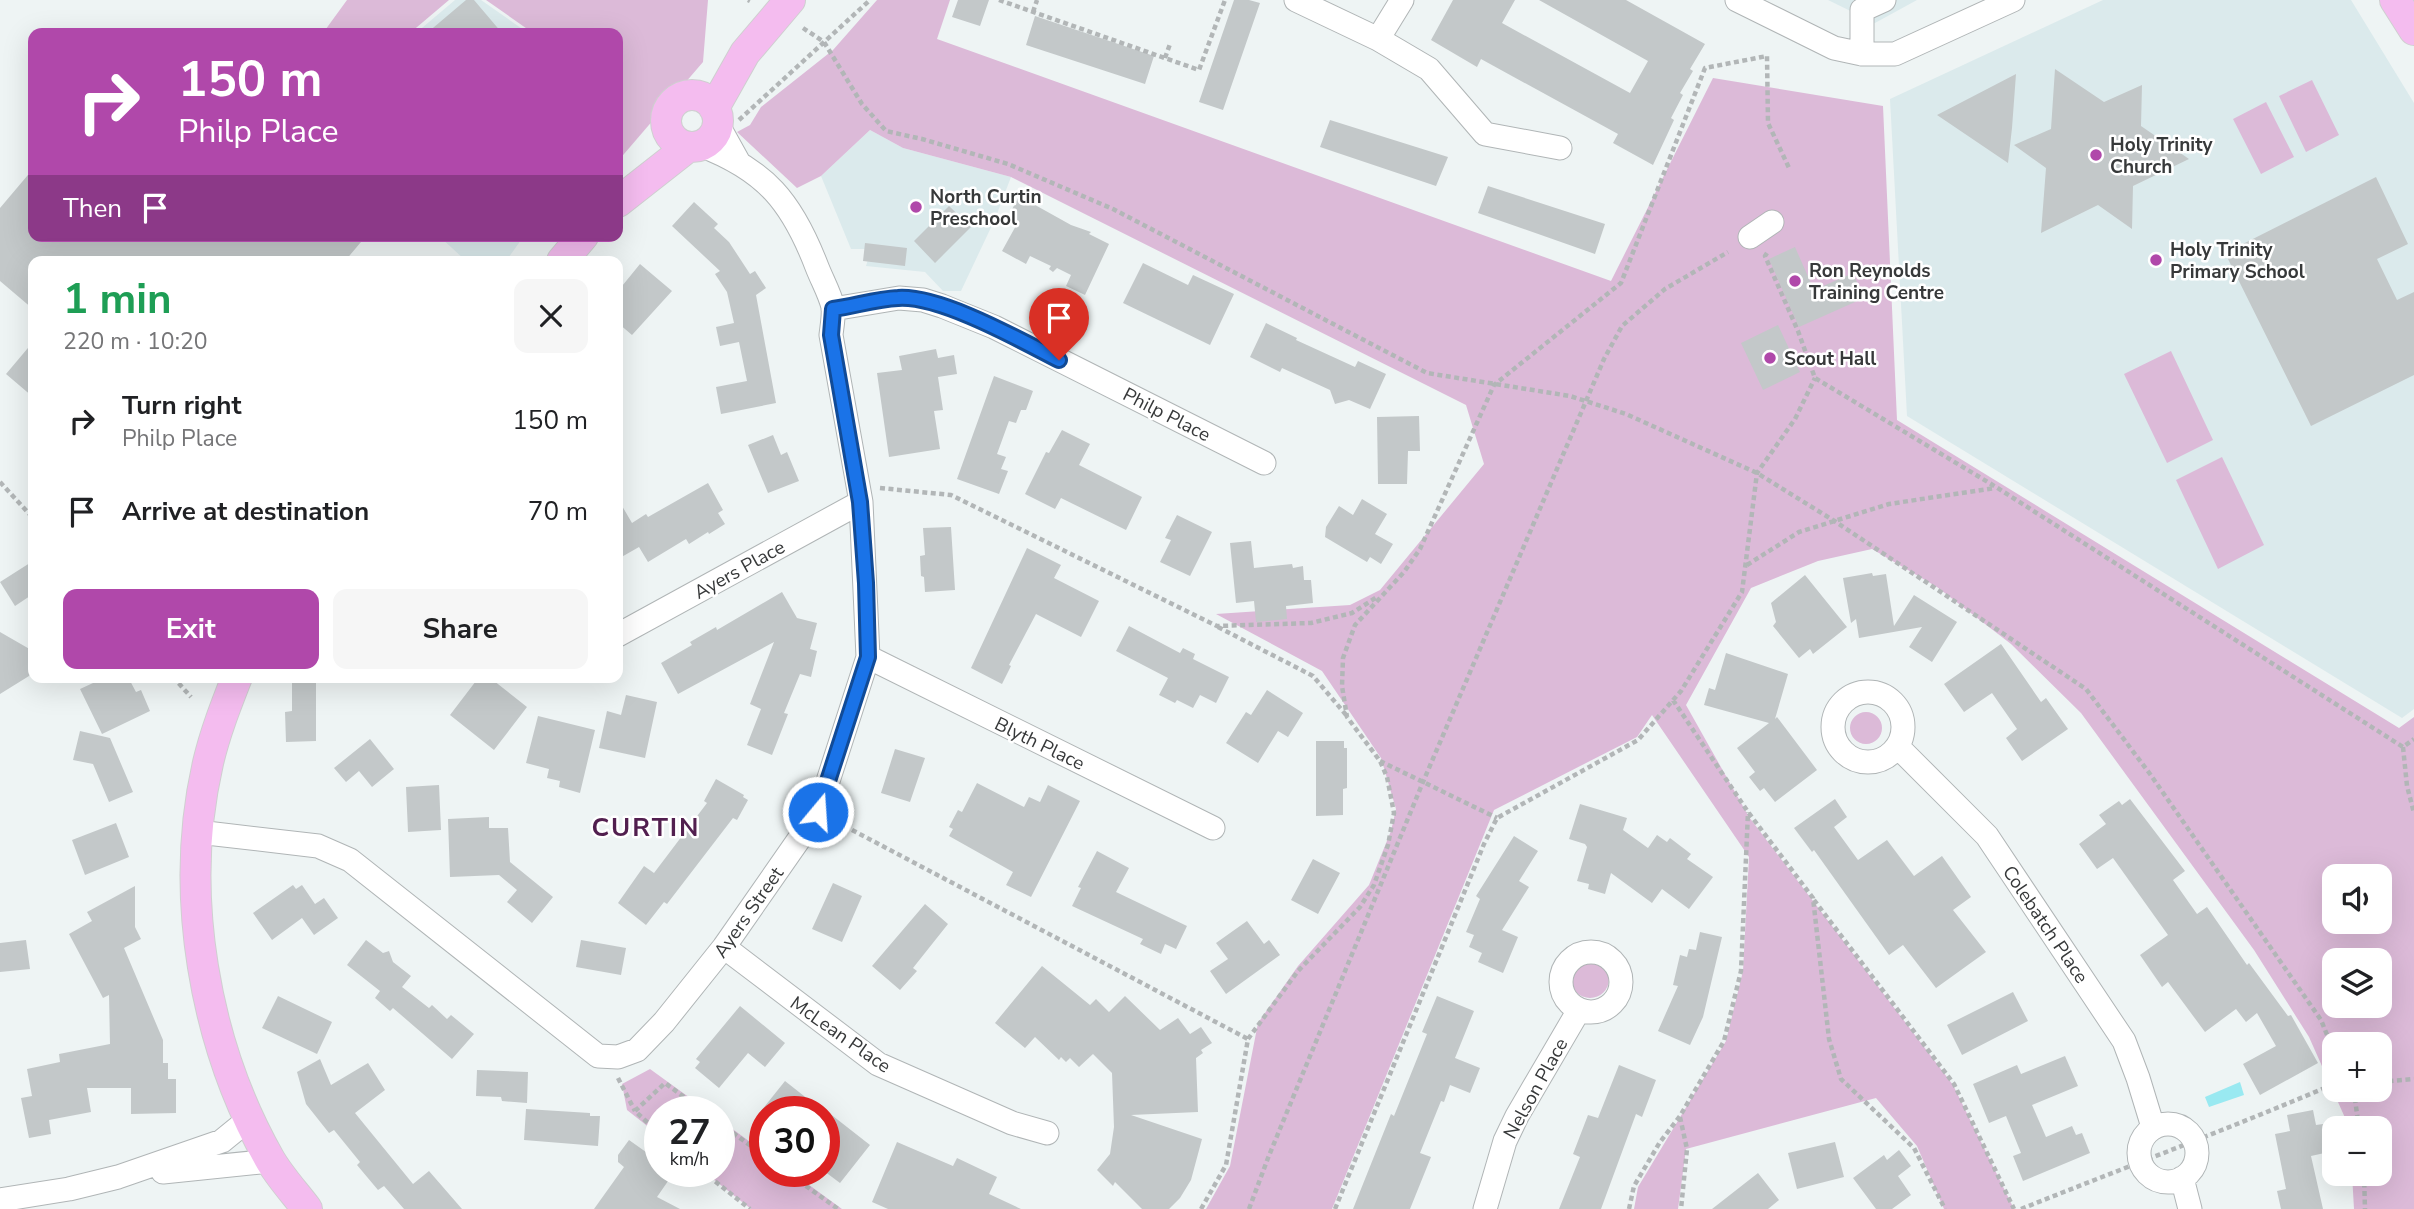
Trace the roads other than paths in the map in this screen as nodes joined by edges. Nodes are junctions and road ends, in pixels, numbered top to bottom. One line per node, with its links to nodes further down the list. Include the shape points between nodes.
1 (790, 0): 10 (main road)
2 (1296, 0): 9 (street)
3 (1402, 0): 9 (street)
4 (1737, 0): 11 (street, via 1834,48)
5 (1884, 0): 11 (street, via 1863,10)
6 (2012, 0): 11 (street, via 1895,54)
7 (2395, 0): 8 (main road)
8 (2414, 30)
9 (1378, 39): 14 (street, via 1429,69 1485,134)
10 (745, 53): 12 (main road); 13 (main road)
11 (1862, 54)
12 (687, 95): 13 (main road, via 702,96); 13 (main road, via 672,104 665,120)
13 (703, 130): 15 (main road); 16 (main road); 21 (street, Ayers Street, via 764,181 789,209 802,229)
14 (1560, 148)
15 (623, 190)
16 (623, 198)
17 (1772, 222): 18 (street)
18 (1750, 237)
19 (578, 242): 20 (main road)
20 (566, 256)
21 (833, 309): 22 (street, Philp Place, via 899,298 942,306); 23 (street, Ayers Street, via 831,335)
22 (1264, 463)
23 (865, 494): 24 (street, Ayers Place); 25 (street, Ayers Street)
24 (623, 632)
25 (868, 657): 28 (street, Blyth Place); 30 (street, Ayers Street, via 818,812)
26 (235, 683): 29 (main road, via 208,764)
27 (1898, 747): 33 (street, Colebatch Place, via 1987,836 2124,1041)
28 (1213, 828)
29 (198, 832): 30 (street, Ayers Street, via 318,846 350,860 598,1056 618,1057 637,1050); 32 (main road, via 196,890 209,1002 222,1053)
30 (724, 947): 34 (street, McLean Place, via 878,1064 1012,1123)
31 (1578, 1010): 41 (street, Nelson Place, via 1517,1116)
32 (249, 1119): 35 (main road); 36 (street, via 222,1141)
33 (2153, 1127): 37 (street, via 2140,1143 2145,1172 2163,1182); 37 (street, via 2173,1124 2202,1139 2196,1163)
34 (1047, 1133)
35 (270, 1161): 36 (street); 40 (main road)
36 (118, 1177): 38 (street)
37 (2182, 1178): 42 (street)
38 (68, 1199): 39 (street)
39 (0, 1200)
40 (307, 1209)
41 (1485, 1209)
42 (2190, 1209)

